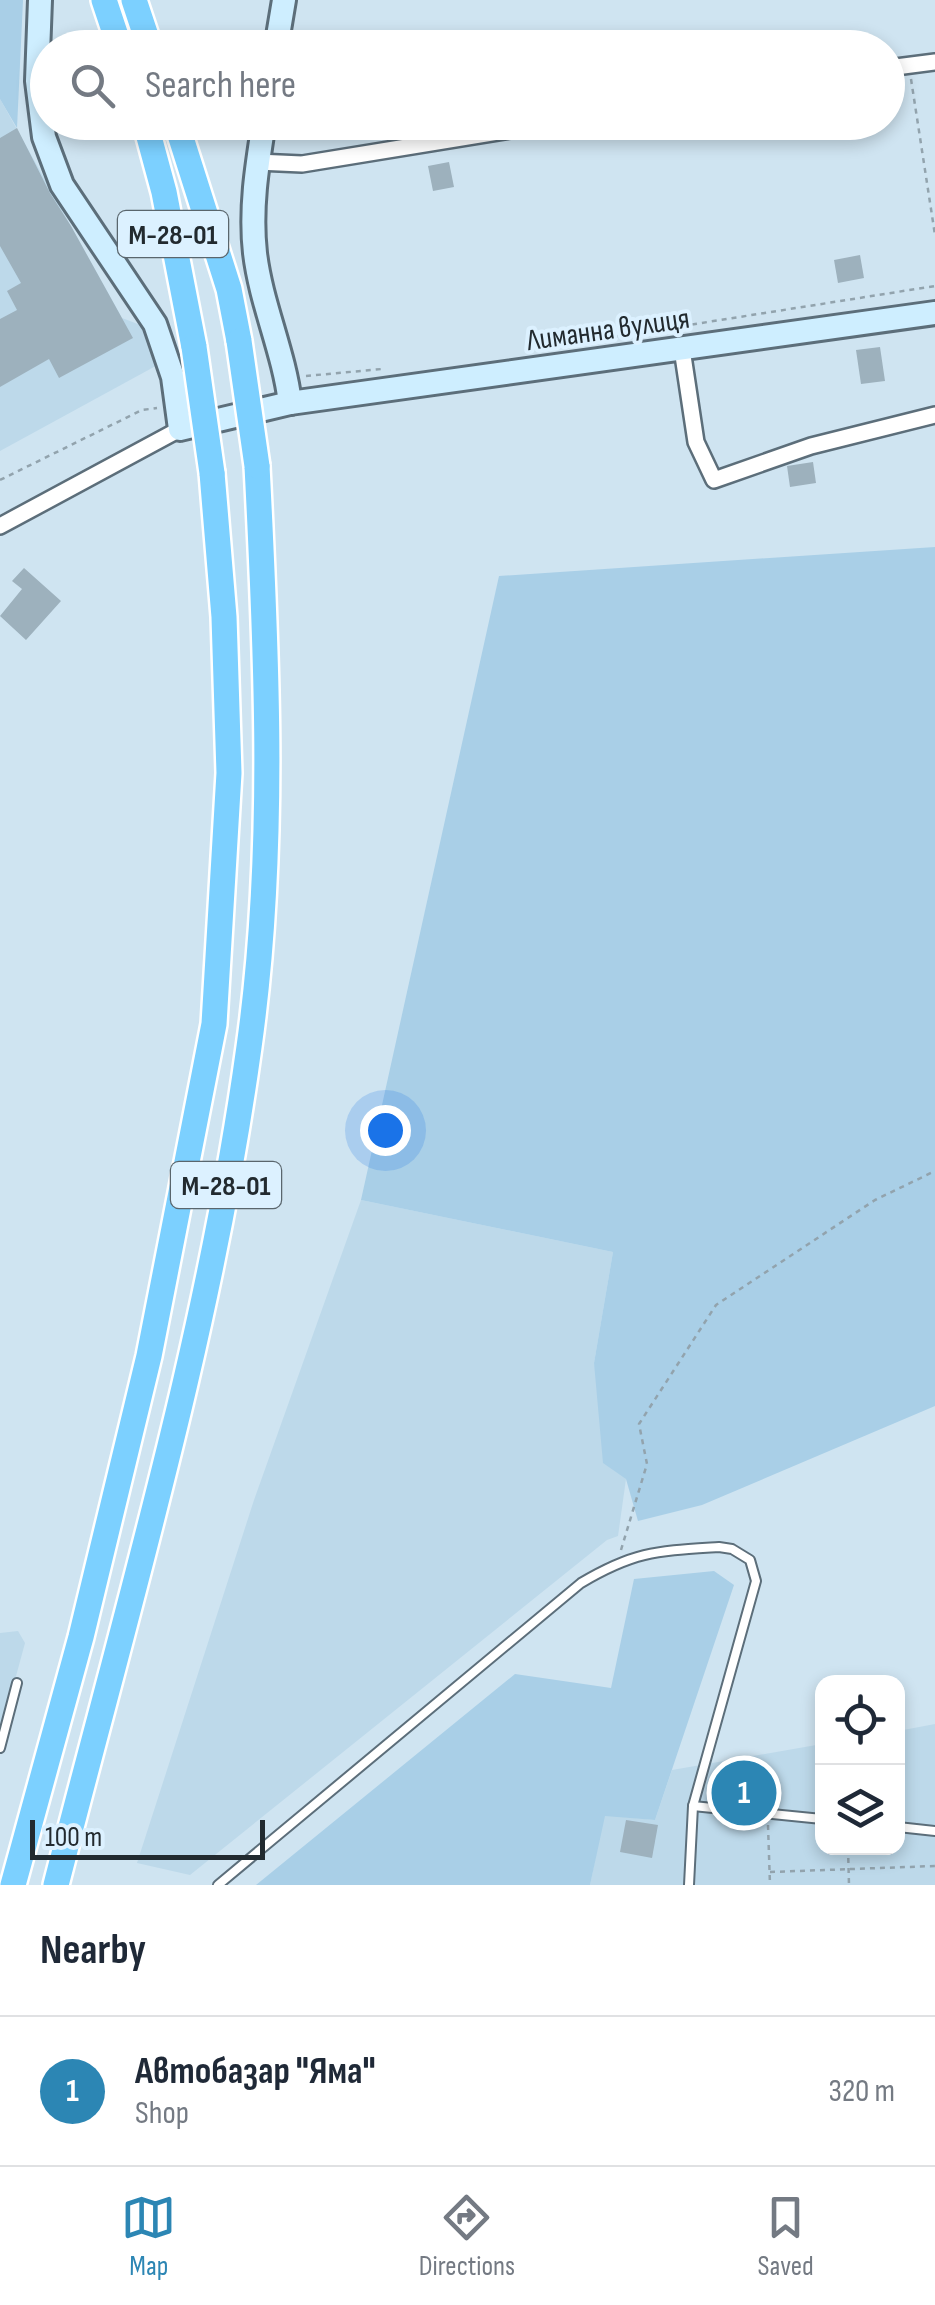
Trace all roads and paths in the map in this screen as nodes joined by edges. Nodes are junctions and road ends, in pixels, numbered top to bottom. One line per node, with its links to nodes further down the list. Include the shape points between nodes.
1 (40, 0): 6 (main road)
2 (104, 0): 7 (highway)
3 (134, 0): 8 (highway)
4 (146, 0): 9 (highway)
5 (284, 0): 10 (main road)
6 (39, 30)
7 (114, 30)
8 (144, 30)
9 (156, 30)
10 (279, 30)
11 (935, 62): 12 (street)
12 (909, 64): 13 (street); 22 (path)
13 (905, 65)
14 (46, 140): 30 (main road, via 62,184 155,324)
15 (150, 140): 48 (highway, М-28-01, bridge, via 194,347 224,618 229,773 214,1024 148,1356)
16 (182, 140): 21 (highway, М-28-01)
17 (189, 140): 21 (highway)
18 (261, 140): 20 (main road)
19 (449, 140): 20 (street, via 302,164)
20 (258, 162): 29 (main road, via 256,256)
21 (198, 189): 49 (highway, М-28-01, bridge, via 239,340 257,466 265,628 261,940 222,1208 186,1380)
22 (935, 235)
23 (935, 286): 25 (path)
24 (935, 312): 26 (main road, Лиманна вулиця)
25 (608, 338)
26 (682, 349): 29 (main road, Лиманна вулиця); 31 (street, via 696,442 714,480 811,446)
27 (386, 369): 28 (path)
28 (308, 376)
29 (290, 403): 32 (main road, Лиманна вулиця)
30 (177, 404): 32 (main road); 33 (path, via 142,410)
31 (935, 415)
32 (180, 429): 34 (street, Лиманна вулиця)
33 (0, 480)
34 (0, 526)
35 (935, 1171): 36 (path, via 875,1200 716,1304 638,1424 644,1479)
36 (618, 1561): 39 (lane, via 719,1547 742,1553 755,1569 754,1593); 50 (lane, via 581,1583)
37 (18, 1683): 38 (lane)
38 (0, 1748)
39 (693, 1806): 40 (lane); 51 (lane)
40 (768, 1814): 41 (lane); 47 (path)
41 (815, 1818)
42 (905, 1828): 43 (lane)
43 (935, 1831)
44 (848, 1855): 46 (path)
45 (935, 1866): 46 (path)
46 (849, 1869): 47 (path); 53 (path)
47 (770, 1872): 52 (path)
48 (13, 1885)
49 (56, 1885)
50 (218, 1885)
51 (688, 1885)
52 (770, 1885)
53 (849, 1885)

